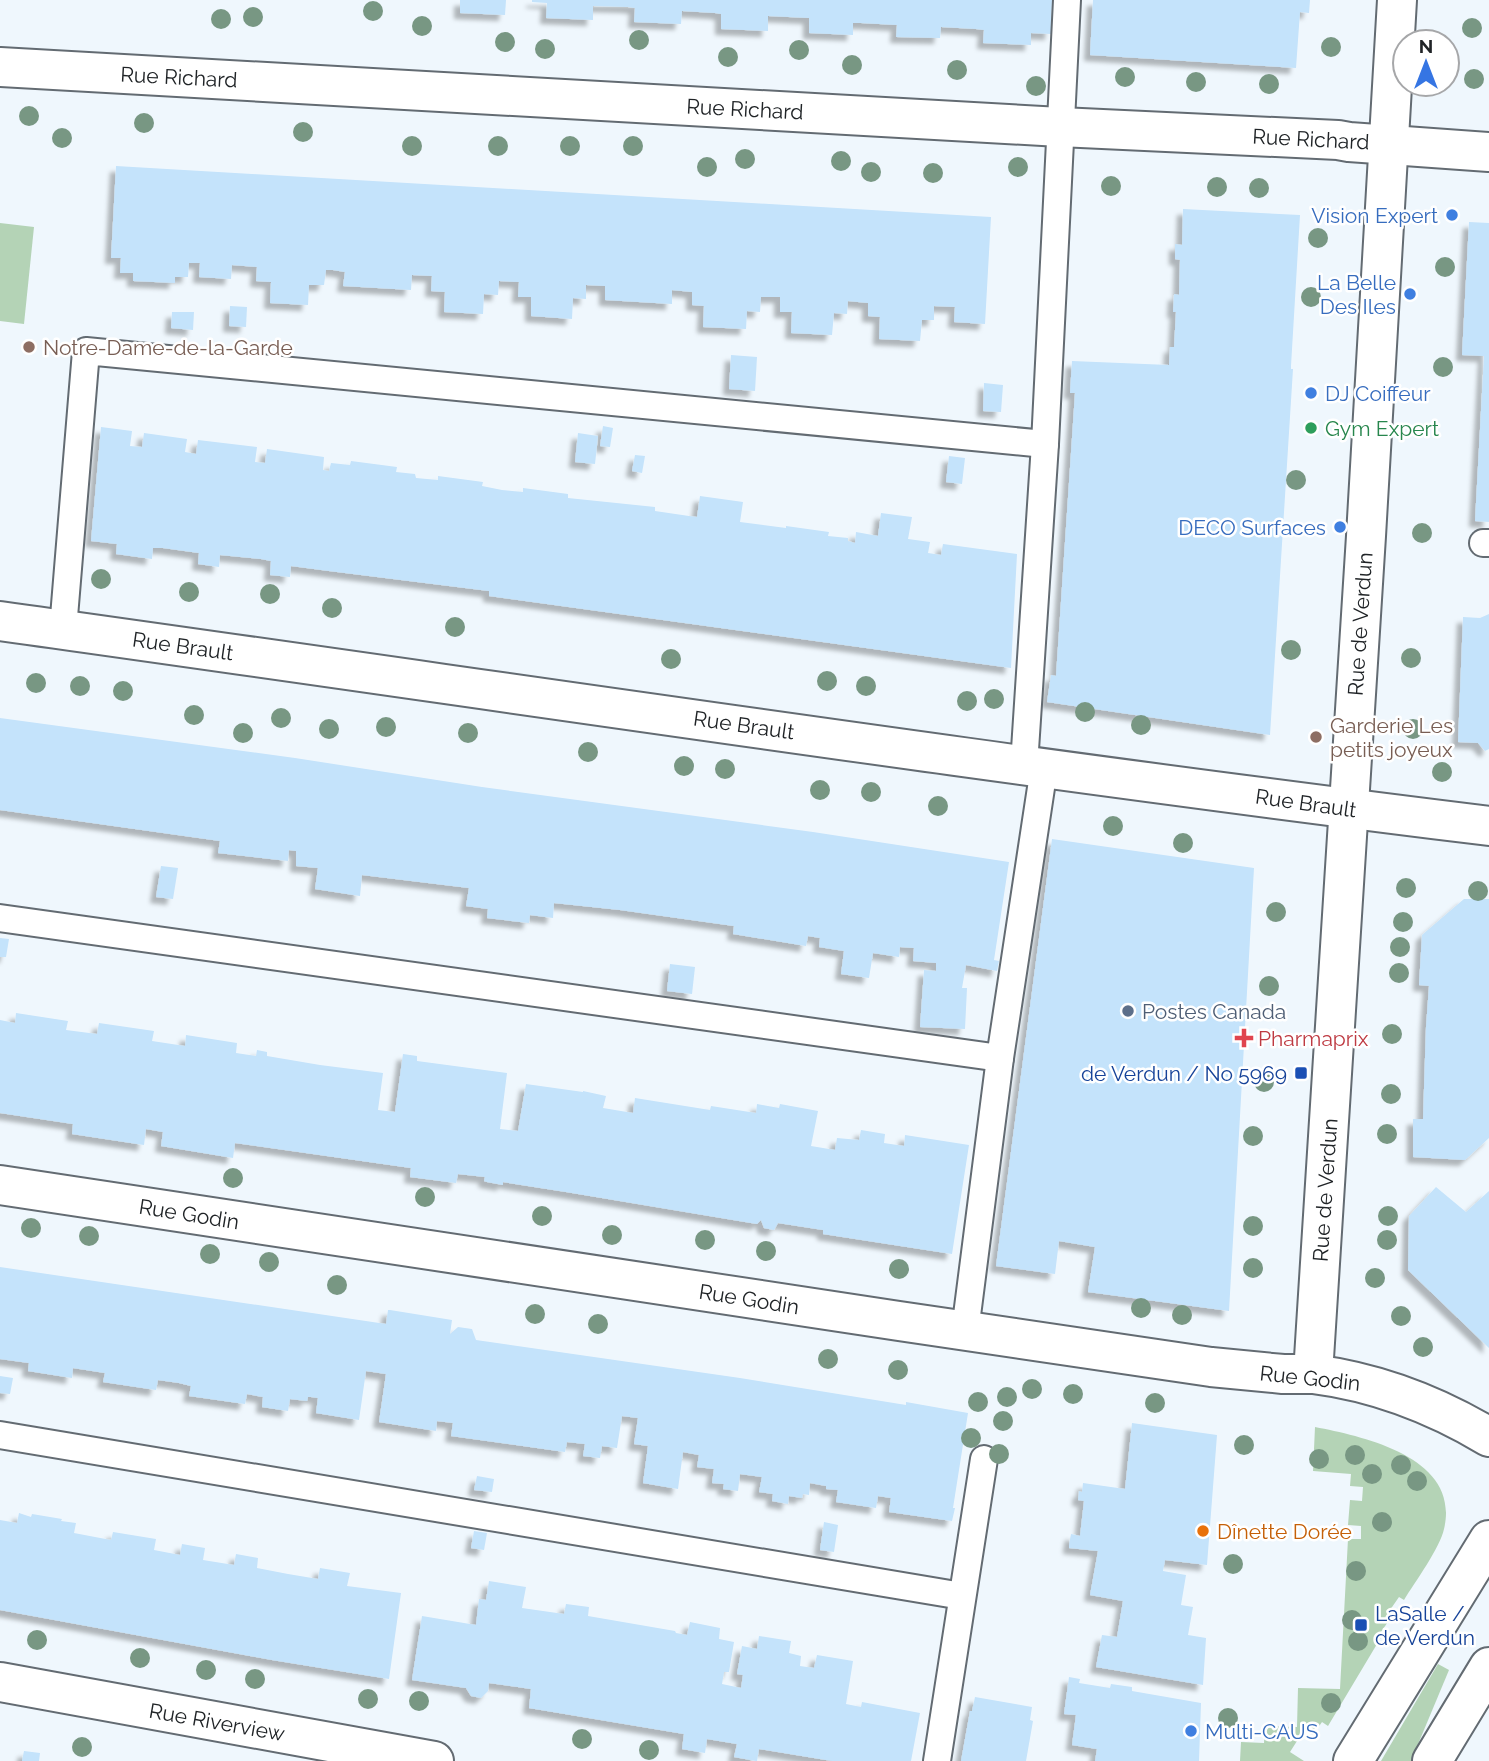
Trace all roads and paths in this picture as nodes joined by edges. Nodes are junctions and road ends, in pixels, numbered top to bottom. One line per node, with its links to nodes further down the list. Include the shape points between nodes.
1 (1067, 0): 4 (lane)
2 (1397, 0): 5 (street, Rue de Verdun)
3 (0, 67): 4 (street, Rue Richard)
4 (1060, 127): 5 (street, Rue Richard); 7 (lane)
5 (1388, 144): 6 (street, Rue Richard); 11 (street, Rue de Verdun)
6 (1489, 152)
7 (1045, 444): 9 (lane, via 86,351); 10 (lane)
8 (0, 621): 9 (street, Rue Brault)
9 (63, 629): 10 (street, Rue Brault)
10 (1034, 766): 11 (street, Rue Brault); 14 (lane)
11 (1348, 809): 12 (street, Rue Brault); 17 (street, Rue de Verdun)
12 (1489, 826)
13 (0, 918): 14 (lane)
14 (1000, 1058): 16 (lane)
15 (0, 1185): 16 (street, Rue Godin)
16 (965, 1331): 17 (street, Rue Godin, via 1211,1367)
17 (1313, 1374): 19 (street, Rue Godin, via 1384,1388)
18 (0, 1434): 22 (lane)
19 (1489, 1437)
20 (984, 1460): 22 (lane)
21 (1489, 1540): 27 (street)
22 (962, 1596): 26 (lane)
23 (1489, 1667): 28 (street)
24 (0, 1682): 25 (street, Rue Riverview)
25 (434, 1761)
26 (937, 1761)
27 (1353, 1761)
28 (1432, 1761)

